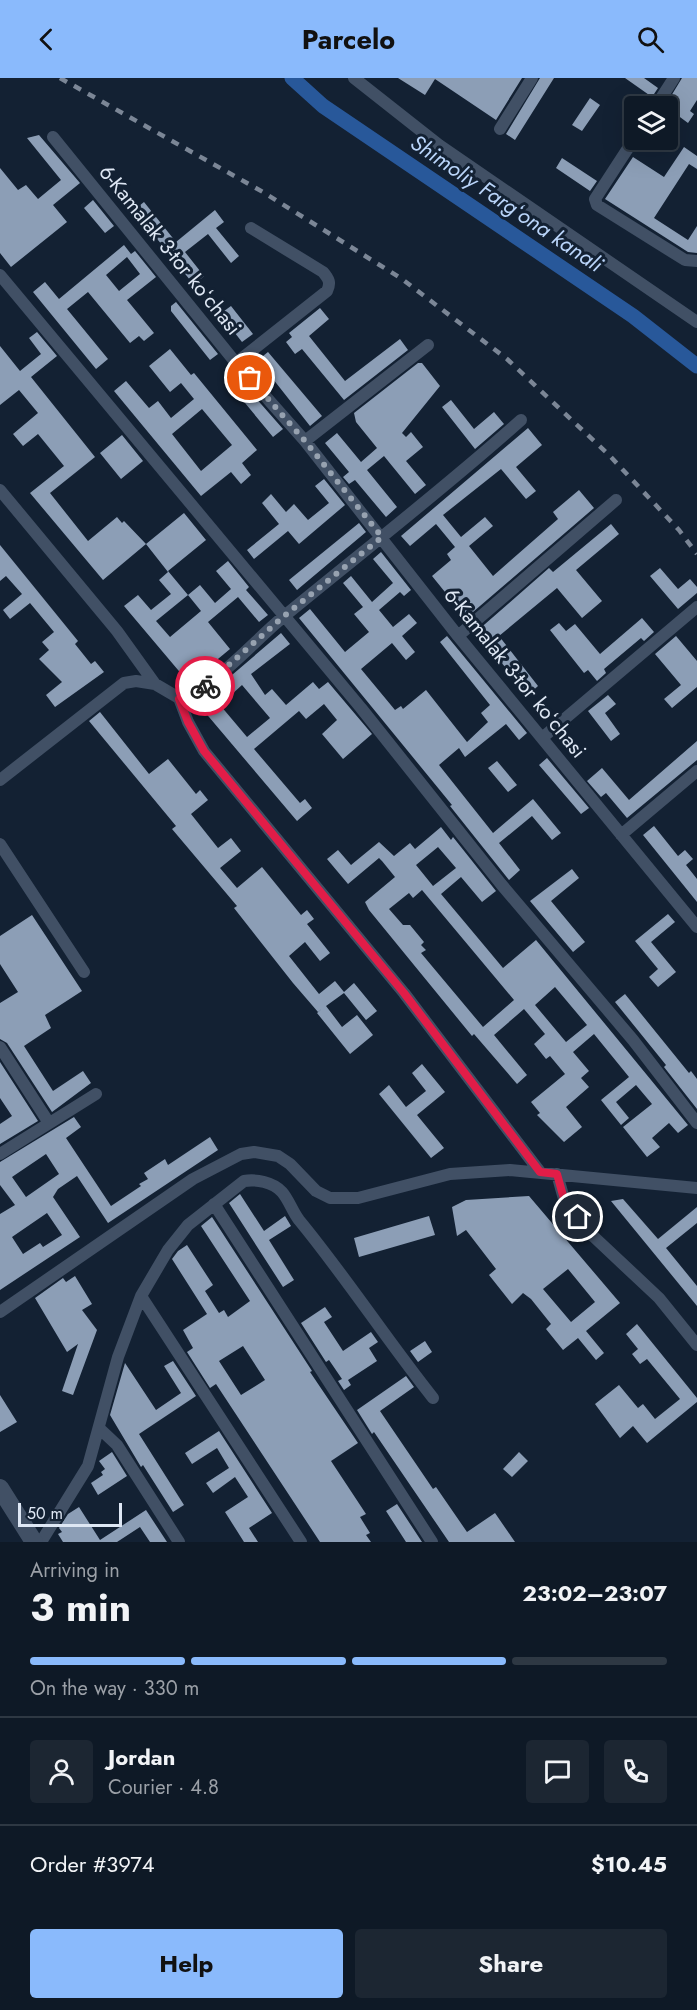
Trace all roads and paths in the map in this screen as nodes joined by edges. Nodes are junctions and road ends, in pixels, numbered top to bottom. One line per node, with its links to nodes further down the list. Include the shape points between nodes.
1 (354, 78): 11 (street, via 440,145)
2 (532, 78): 5 (street)
3 (674, 78): 4 (street)
4 (662, 96)
5 (500, 129)
6 (53, 136): 13 (street, 6-Kamalak 3-tor koʻchasi)
7 (627, 150): 9 (street, via 595,199 597,205 685,260)
8 (251, 228): 13 (street, via 324,272 329,286)
9 (697, 261)
10 (0, 275): 20 (street)
11 (697, 321)
12 (428, 345): 15 (street)
13 (236, 363): 15 (street, 6-Kamalak 3-tor koʻchasi)
14 (521, 420): 18 (street, via 445,488)
15 (305, 441): 18 (street, 6-Kamalak 3-tor koʻchasi)
16 (0, 490): 22 (street, via 117,631)
17 (616, 500): 21 (street)
18 (382, 537): 20 (street); 21 (street, 6-Kamalak 3-tor koʻchasi)
19 (697, 608): 24 (street)
20 (283, 617): 23 (street, via 203,687); 34 (street, via 633,1040)
21 (458, 636): 24 (street, 6-Kamalak 3-tor koʻchasi)
22 (155, 684): 23 (street); 26 (street, via 124,683)
23 (179, 699): 36 (street, via 204,751 404,993)
24 (542, 738): 27 (street, 6-Kamalak 3-tor koʻchasi)
25 (697, 771): 27 (street)
26 (0, 780)
27 (621, 836): 29 (street, 6-Kamalak 3-tor koʻchasi)
28 (0, 844): 30 (street)
29 (697, 927)
30 (84, 972)
31 (0, 1047): 33 (street)
32 (96, 1094): 33 (street)
33 (49, 1123): 35 (street)
34 (697, 1123)
35 (0, 1154)
36 (540, 1172): 37 (street); 41 (street, via 450,1174 343,1199 316,1191 278,1156 241,1154 193,1179)
37 (557, 1174): 38 (street); 42 (street, via 564,1199 586,1227 659,1298)
38 (697, 1188)
39 (214, 1204): 40 (street, via 168,1250); 43 (street, via 244,1181 254,1179 281,1191 297,1218 318,1240 387,1340); 50 (street)
40 (141, 1296): 44 (street, via 102,1407); 49 (street)
41 (0, 1311)
42 (697, 1345)
43 (433, 1398)
44 (100, 1429): 47 (street, via 87,1466); 48 (street, via 117,1445)
45 (0, 1488): 46 (street)
46 (34, 1542)
47 (40, 1542)
48 (178, 1542)
49 (301, 1542)
50 (432, 1542)

